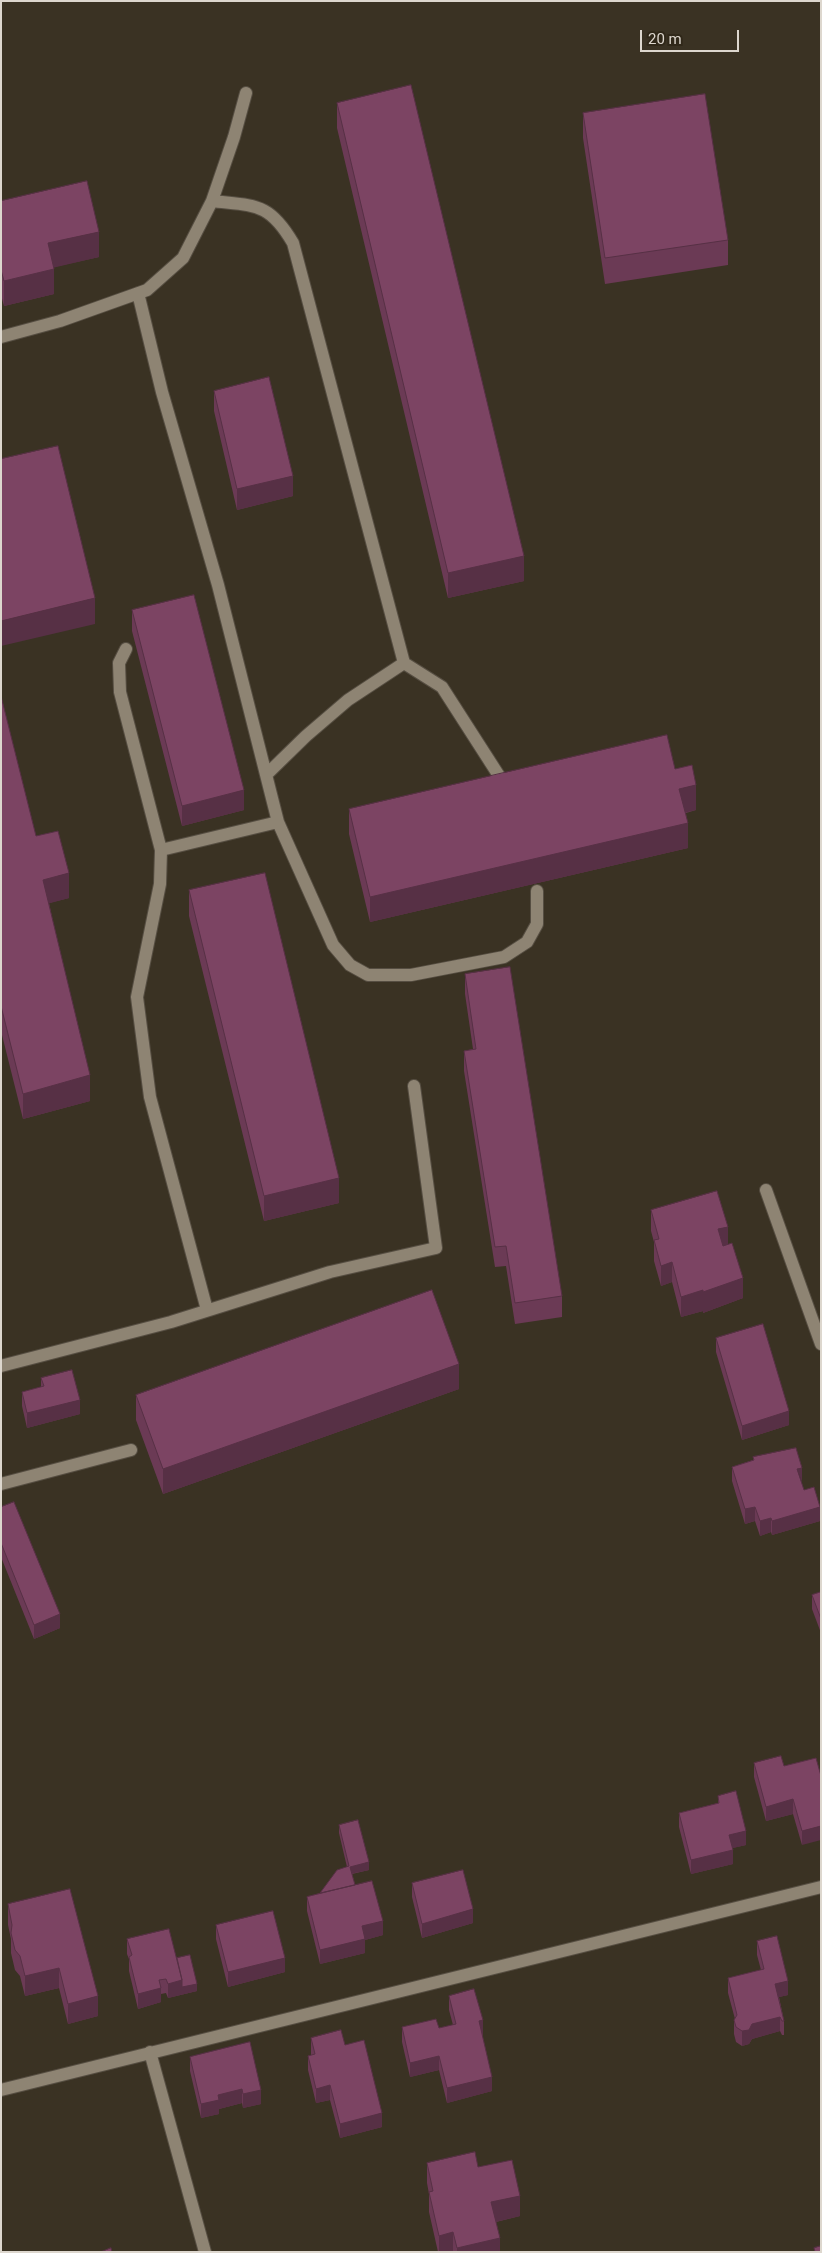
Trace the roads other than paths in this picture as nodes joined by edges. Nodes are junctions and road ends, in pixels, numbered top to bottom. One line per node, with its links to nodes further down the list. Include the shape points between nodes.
1 (246, 93): 2 (street)
2 (212, 201): 3 (street, via 182,258 147,290); 6 (street, via 259,206 281,223 293,243)
3 (138, 294): 4 (street); 7 (street)
4 (1, 337)
5 (126, 649): 10 (street, via 119,663 120,692)
6 (404, 663): 7 (street, via 348,700); 8 (street, via 442,687)
7 (266, 775): 9 (street)
8 (503, 782)
9 (278, 822): 10 (street); 11 (street, via 334,945 350,965 368,975 411,975 504,957 527,942 537,924)
10 (161, 850): 14 (street, via 160,884 137,997 150,1097)
11 (537, 891)
12 (414, 1086): 14 (street, via 436,1248 330,1272)
13 (766, 1190): 15 (street)
14 (207, 1310): 16 (street)
15 (821, 1344)
16 (1, 1366)
17 (131, 1450): 18 (street)
18 (1, 1484)
19 (821, 1887): 20 (street)
20 (150, 2052): 21 (street); 22 (street)
21 (1, 2090)
22 (205, 2252)

